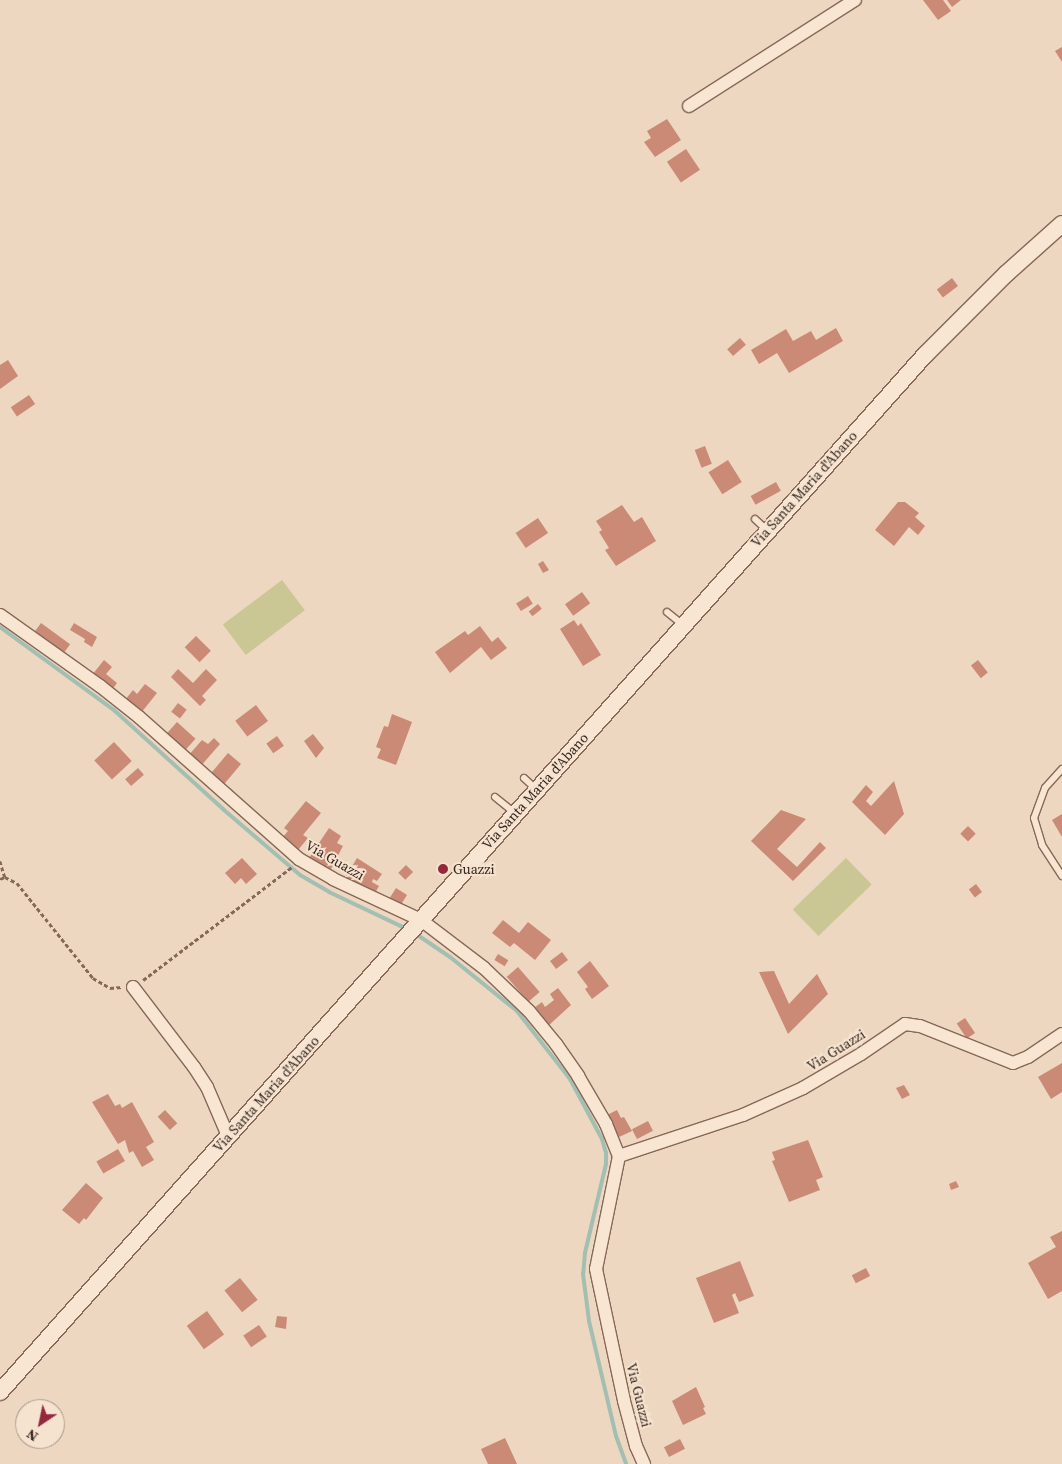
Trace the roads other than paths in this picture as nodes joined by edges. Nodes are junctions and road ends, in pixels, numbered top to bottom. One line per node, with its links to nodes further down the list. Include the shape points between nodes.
1 (855, 0): 2 (street)
2 (689, 106)
3 (1062, 224): 6 (street, Via Santa Maria d'Abano, via 950,328 761,524)
4 (667, 612): 6 (lane)
5 (0, 615): 13 (street, Via Guazzi, via 139,716 299,858)
6 (683, 625): 9 (street, Via Santa Maria d'Abano)
7 (1062, 769): 12 (lane, via 1045,788 1034,818 1042,845)
8 (524, 778): 9 (lane)
9 (537, 790): 11 (street, Via Santa Maria d'Abano)
10 (495, 797): 11 (lane)
11 (516, 814): 13 (street, Via Santa Maria d'Abano)
12 (1062, 876)
13 (415, 928): 16 (street, Via Santa Maria d'Abano); 17 (street, Via Guazzi, via 501,983 530,1011 578,1076 606,1124)
14 (133, 986): 16 (street, Via Santa Maria d'Abano, via 194,1067)
15 (1062, 1034): 17 (street, Via Guazzi, via 1012,1063 920,1026 905,1024 803,1088 743,1115)
16 (228, 1136): 18 (street, Via Santa Maria d'Abano)
17 (618, 1156): 19 (street, Via Guazzi, via 596,1269 624,1401)
18 (0, 1392)
19 (644, 1464)

